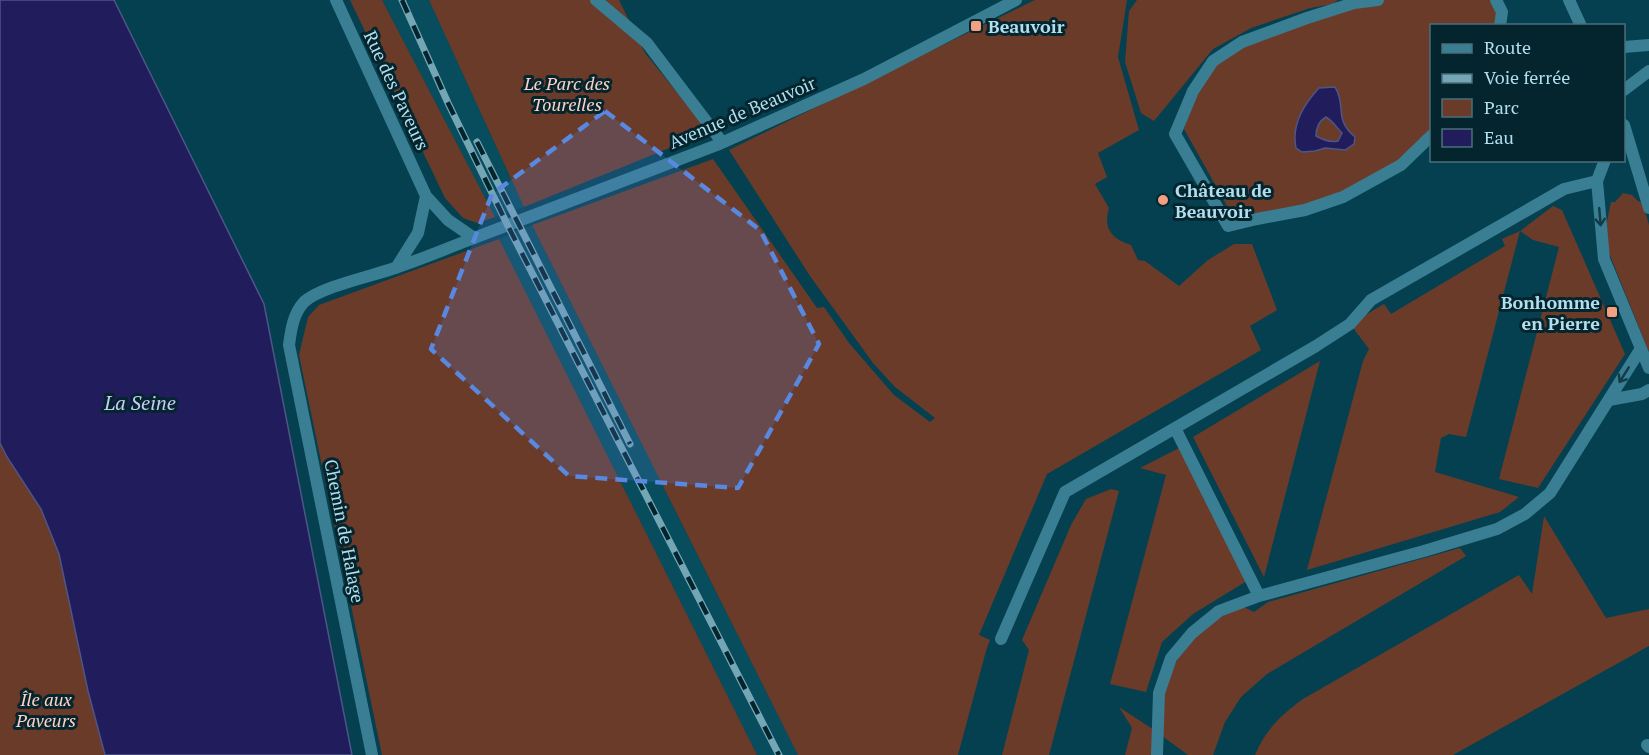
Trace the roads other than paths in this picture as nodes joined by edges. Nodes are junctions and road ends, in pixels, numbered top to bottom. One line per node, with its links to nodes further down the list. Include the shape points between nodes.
1 (336, 0): 19 (street, Rue des Paveurs)
2 (596, 0): 16 (street, via 647,43)
3 (1016, 0): 7 (street, Avenue de Beauvoir)
4 (1378, 0): 15 (street, via 1354,3 1242,42 1213,61 1193,92 1175,134 1228,226 1305,210 1342,197 1401,165)
5 (1496, 0): 8 (street, via 1502,12)
6 (1569, 0): 9 (street)
7 (994, 5): 16 (street, Avenue de Beauvoir, via 864,79)
8 (1500, 24)
9 (1580, 24)
10 (1649, 45): 11 (street)
11 (1625, 47)
12 (1649, 71): 13 (street)
13 (1625, 89)
14 (1625, 131): 20 (street)
15 (1430, 136)
16 (722, 142): 21 (street, Avenue de Beauvoir)
17 (1604, 162): 18 (street)
18 (1597, 181): 24 (street, one-way to 24, via 1604,259); 28 (street, via 1564,189 1371,300 1350,324)
19 (426, 196): 21 (street, Rue des Paveurs, via 448,220); 22 (street, via 418,233)
20 (1649, 208)
21 (474, 238): 22 (street, Avenue de Beauvoir)
22 (396, 268): 23 (street, Avenue de Beauvoir, via 314,295)
23 (295, 315): 31 (street, Chemin de Halage, via 289,345)
24 (1640, 350): 25 (street); 27 (street, one-way to 27)
25 (1649, 368)
26 (1649, 390): 27 (street)
27 (1609, 400): 29 (street, via 1550,493 1525,514 1497,529)
28 (1175, 428): 29 (street); 30 (street, via 1065,492)
29 (1258, 596): 32 (street, via 1219,611 1192,633 1172,658 1159,693)
30 (1001, 639)
31 (372, 755)
32 (1158, 755)

